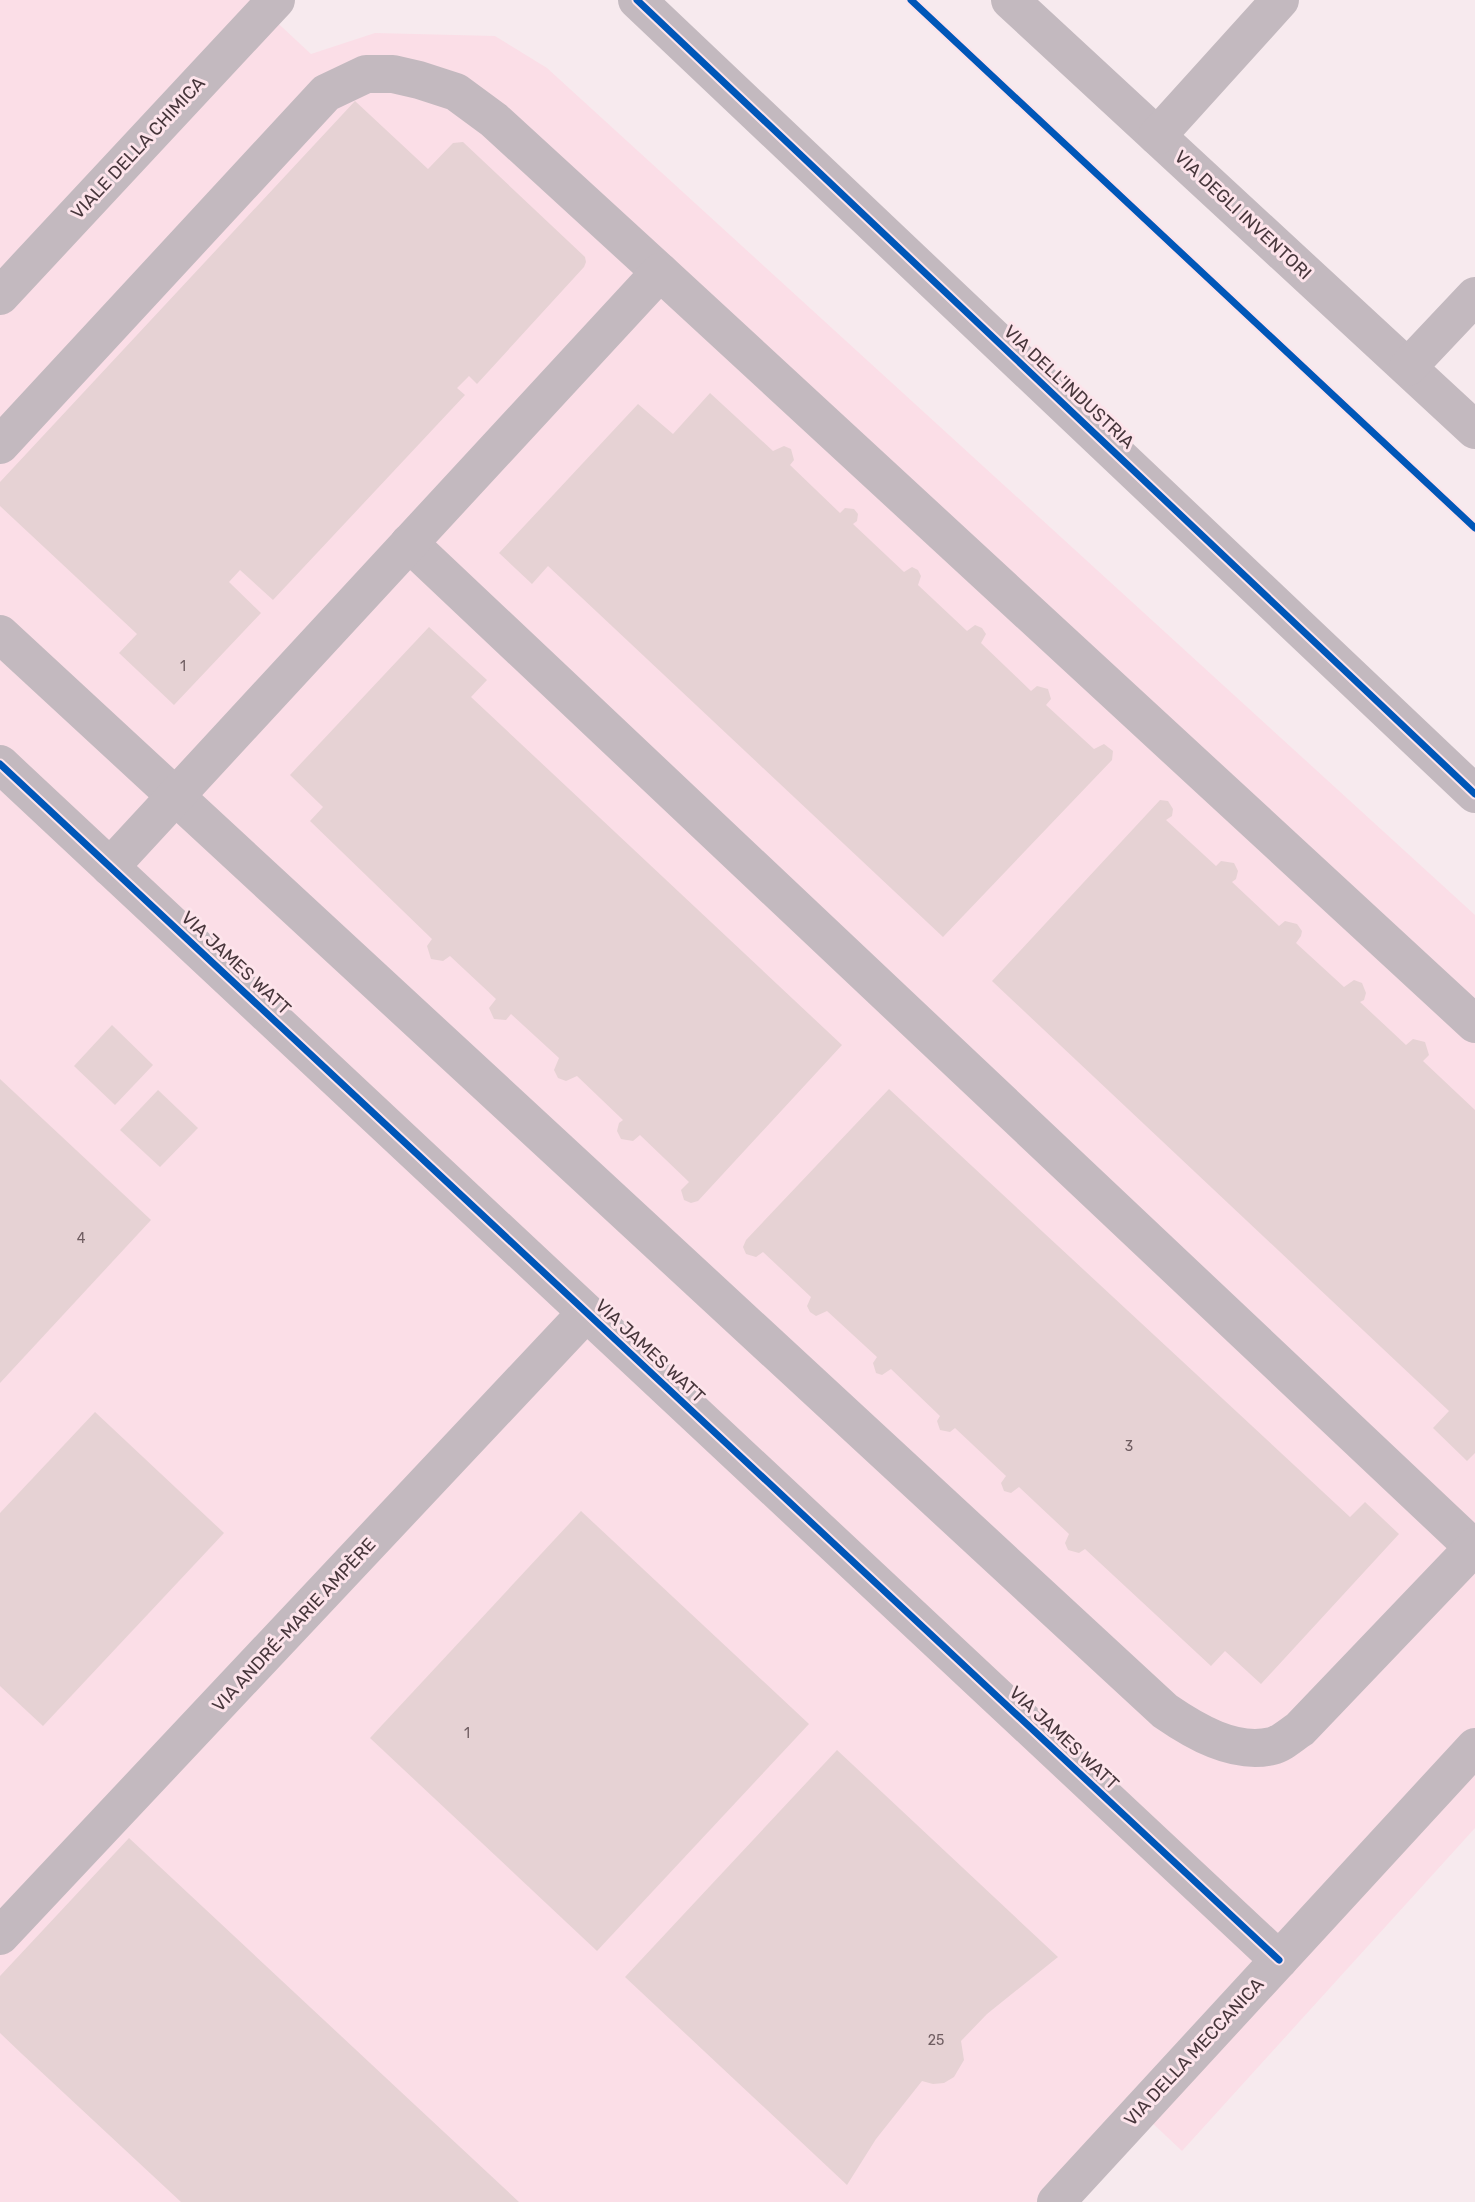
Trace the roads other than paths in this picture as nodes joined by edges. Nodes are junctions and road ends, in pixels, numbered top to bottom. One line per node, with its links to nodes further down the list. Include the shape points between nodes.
1 (276, 0): 7 (street, VIALE DELLA CHIMICA)
2 (1010, 0): 5 (street, VIA DEGLI INVENTORI)
3 (1280, 0): 5 (street)
4 (640, 1): 15 (street, VIA DELL'INDUSTRIA)
5 (1157, 135): 9 (street, VIA DEGLI INVENTORI)
6 (660, 272): 11 (street, via 494,120 456,92 393,74 366,74 326,93); 12 (street); 18 (street)
7 (0, 296)
8 (1475, 296): 9 (street)
9 (1408, 367): 10 (street, VIA DEGLI INVENTORI)
10 (1475, 430)
11 (0, 445)
12 (409, 543): 16 (street); 20 (street)
13 (0, 634): 16 (street)
14 (0, 764): 17 (street, VIA JAMES WATT)
15 (1475, 794)
16 (174, 796): 17 (street); 20 (street, via 1165,1711 1194,1730 1223,1742 1254,1747 1273,1746 1300,1729)
17 (110, 867): 19 (street, VIA JAMES WATT)
18 (1475, 1024)
19 (586, 1313): 22 (street, VIA ANDRÉ-MARIE AMPÈRE); 23 (street, VIA JAMES WATT)
20 (1475, 1548)
21 (1475, 1747): 23 (street, VIA DELLA MECCANICA)
22 (0, 1936)
23 (1279, 1960): 24 (street, VIA DELLA MECCANICA)
24 (1056, 2202)

